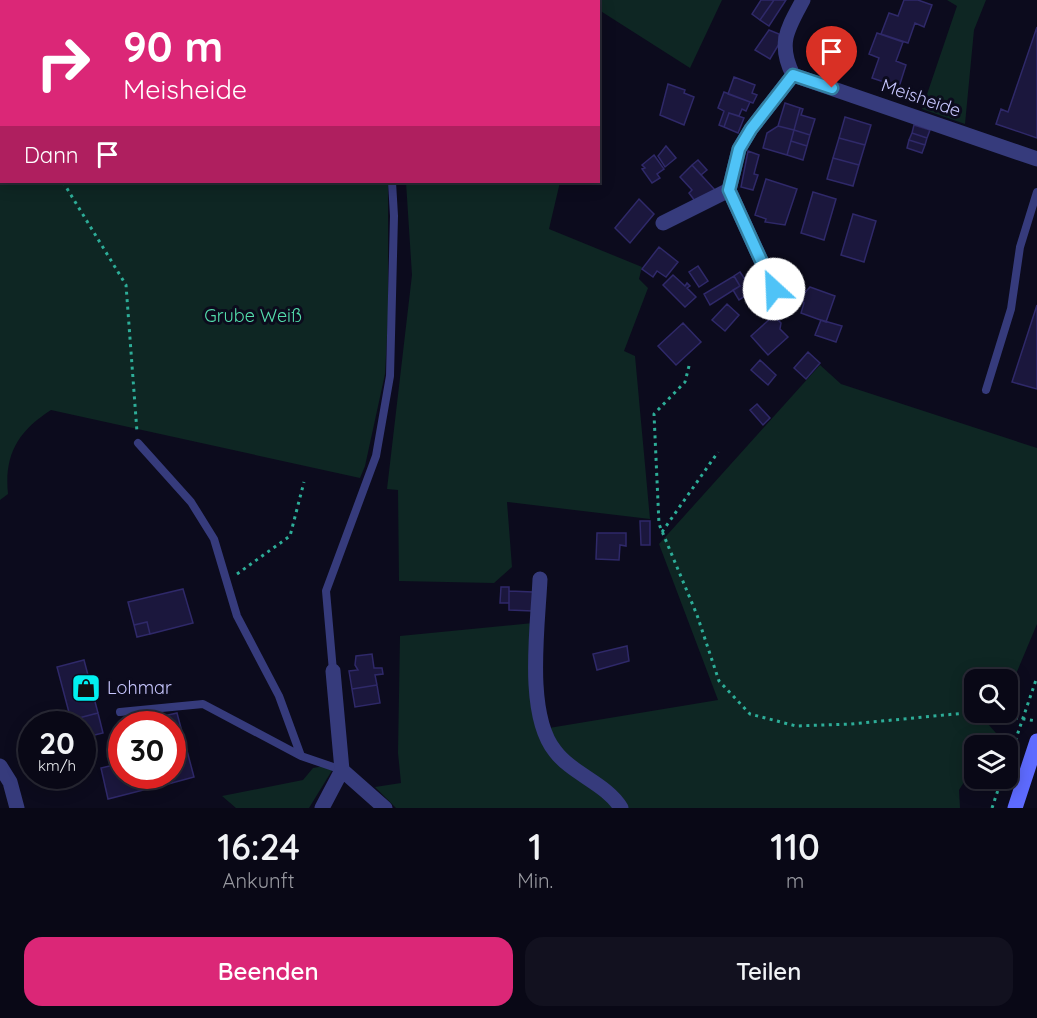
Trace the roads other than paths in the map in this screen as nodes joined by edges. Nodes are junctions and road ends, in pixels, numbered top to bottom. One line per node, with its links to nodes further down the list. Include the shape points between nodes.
1 (803, 0): 2 (street, via 785,32 785,59)
2 (793, 75): 3 (street, Meisheide); 5 (street, via 739,149)
3 (1037, 159)
4 (392, 183): 12 (lane, via 390,376 376,456 326,591)
5 (729, 190): 7 (street); 8 (street)
6 (1037, 192): 9 (lane, via 1020,247 1011,309)
7 (663, 223)
8 (774, 289)
9 (986, 390)
10 (138, 443): 15 (lane, via 191,502 214,539 237,615 279,696)
11 (540, 579): 21 (street, via 537,661 544,729 555,752)
12 (333, 670): 17 (street)
13 (130, 711): 15 (lane, via 203,704)
14 (1037, 741): 22 (main road)
15 (301, 756): 17 (lane)
16 (0, 766): 18 (street, via 10,782)
17 (342, 770): 19 (street); 20 (street)
18 (17, 808)
19 (322, 808)
20 (385, 808)
21 (621, 808)
22 (1015, 808)

